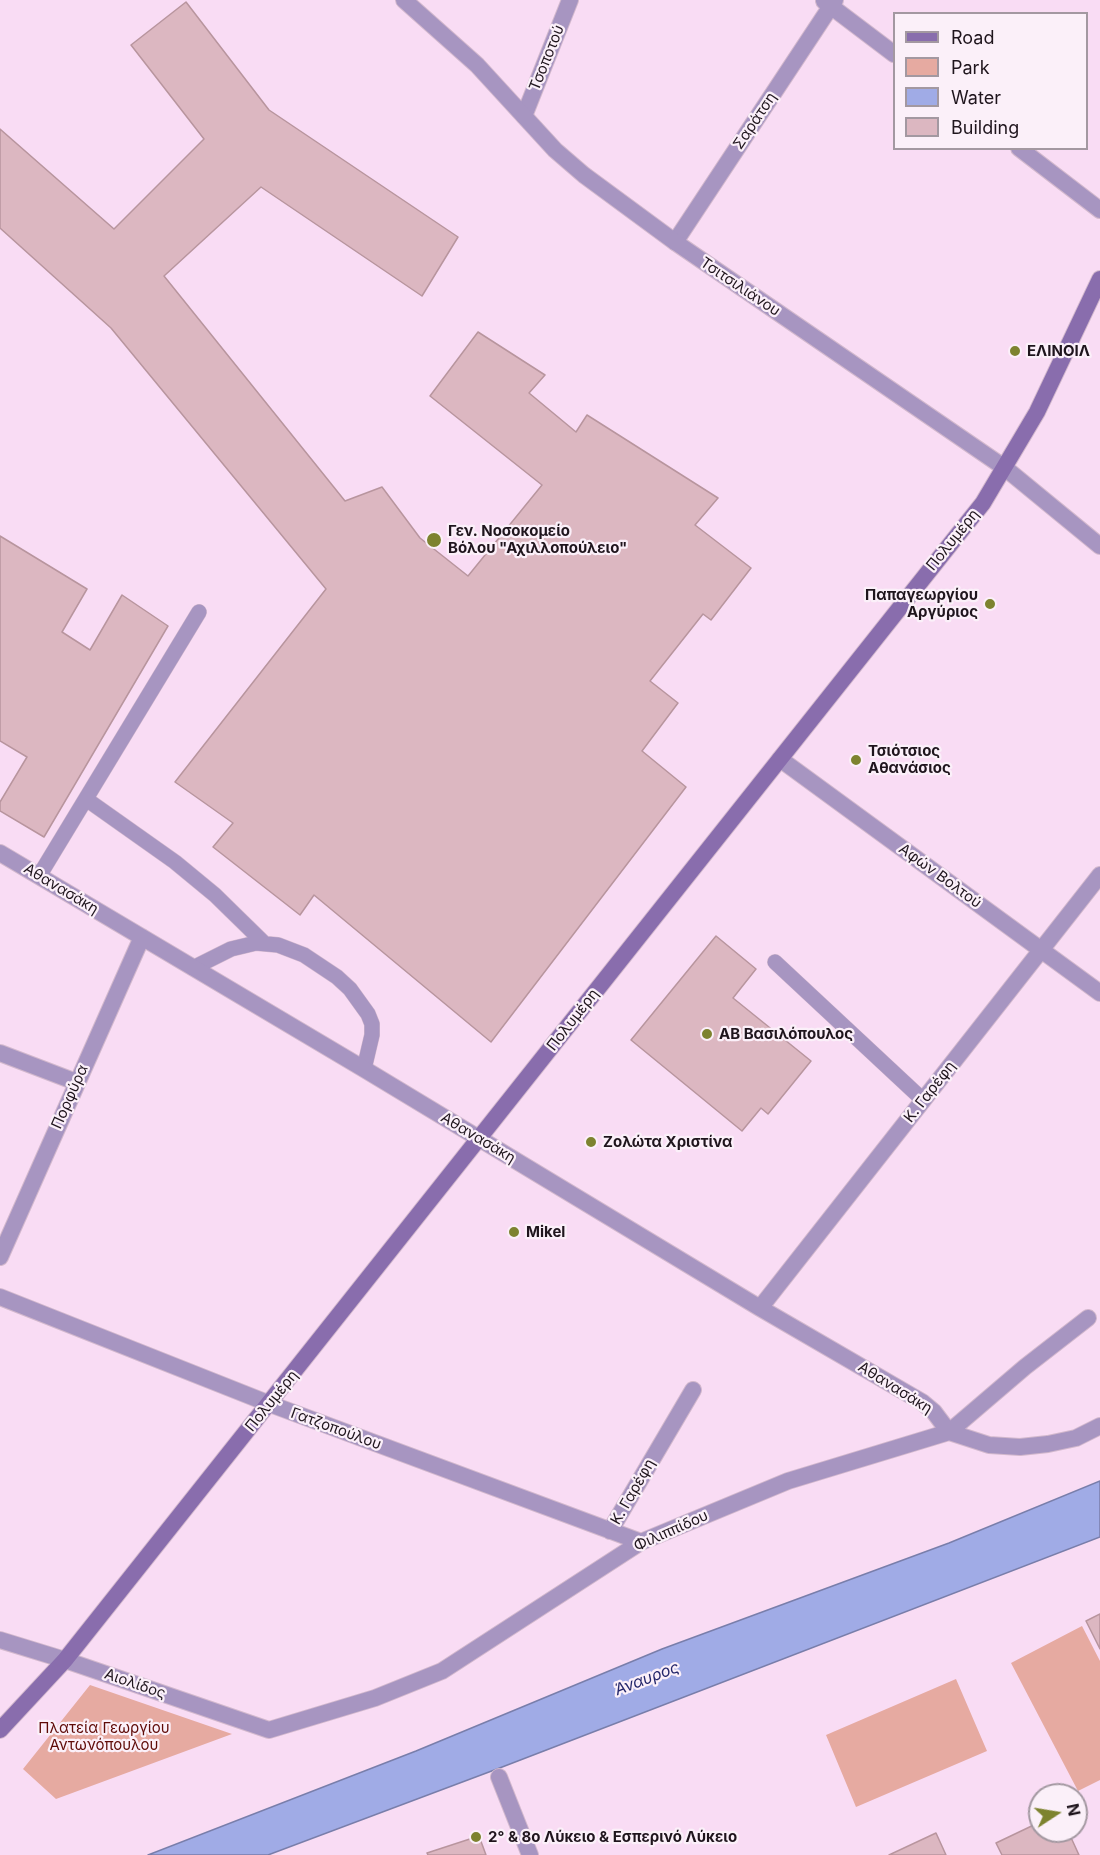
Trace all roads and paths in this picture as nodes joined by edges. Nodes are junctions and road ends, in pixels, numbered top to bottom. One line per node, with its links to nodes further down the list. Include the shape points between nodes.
1 (404, 0): 5 (street, Τσιτσιλιάνου, via 477,65)
2 (570, 0): 5 (street, Τσοποτού)
3 (830, 2): 4 (street); 8 (street, Σαράτση)
4 (893, 53)
5 (524, 116): 8 (street, Τσιτσιλιάνου, via 570,164)
6 (1022, 150): 7 (street)
7 (1100, 210)
8 (675, 242): 10 (street, Τσιτσιλιάνου)
9 (1100, 279): 10 (main road, Πολυμέρη)
10 (1005, 468): 11 (street, Τσιτσιλιάνου); 13 (main road, Πολυμέρη, via 983,503)
11 (1100, 546)
12 (199, 612): 14 (lane)
13 (780, 759): 20 (street, Αφών Βολτού); 28 (main road, Πολυμέρη)
14 (86, 799): 16 (lane); 19 (lane, via 175,862)
15 (0, 853): 16 (street, Αθανασάκη)
16 (39, 876): 18 (street, Αθανασάκη)
17 (1100, 876): 20 (street, Κ. Γαρέφη)
18 (142, 937): 22 (street, Αθανασάκη); 26 (street, Πορφύρα)
19 (264, 943): 22 (lane, via 231,949); 25 (lane, via 304,955 337,977 357,997 372,1024)
20 (1041, 950): 23 (street, Αφών Βολτού); 27 (street, Κ. Γαρέφη)
21 (775, 962): 27 (lane)
22 (193, 968): 25 (street, Αθανασάκη)
23 (1100, 993)
24 (0, 1053): 26 (street)
25 (364, 1069): 28 (street, Αθανασάκη)
26 (76, 1082): 29 (street, Πορφύρα)
27 (923, 1100): 31 (street, Κ. Γαρέφη)
28 (480, 1139): 31 (street, Αθανασάκη); 34 (main road, Πολυμέρη)
29 (0, 1257)
30 (0, 1297): 34 (street, Γατζοπούλου)
31 (760, 1308): 36 (street, Αθανασάκη, via 922,1402)
32 (1088, 1318): 36 (street)
33 (693, 1390): 37 (street, Κ. Γαρέφη)
34 (270, 1404): 37 (street, Γατζοπούλου); 40 (main road, Πολυμέρη)
35 (1100, 1426): 36 (street, via 1076,1438 1020,1447 989,1445)
36 (949, 1432): 38 (street, Φιλιππίδου, via 788,1481)
37 (610, 1531): 38 (street, Γατζοπούλου)
38 (641, 1542): 42 (street, Φιλιππίδου, via 442,1671 375,1698)
39 (0, 1640): 40 (street, Αιολίδος)
40 (65, 1660): 41 (main road, Πολυμέρη); 42 (street, Αιολίδος)
41 (0, 1730)
42 (269, 1730)
43 (499, 1777): 44 (street)
44 (530, 1855)

